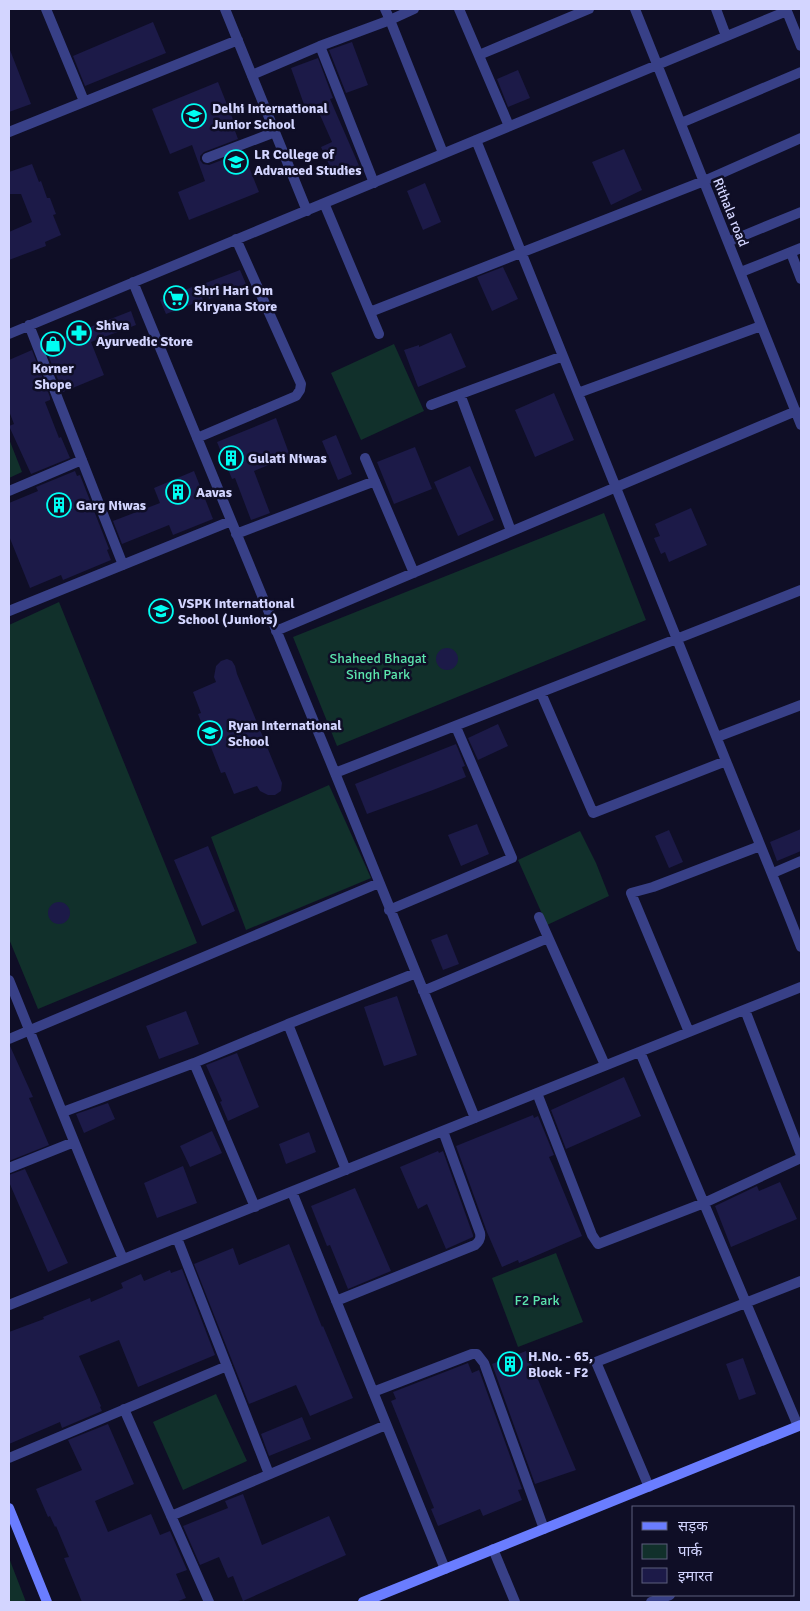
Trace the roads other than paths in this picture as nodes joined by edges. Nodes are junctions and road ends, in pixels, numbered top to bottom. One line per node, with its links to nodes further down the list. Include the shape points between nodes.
1 (46, 9): 19 (street)
2 (225, 9): 12 (street)
3 (385, 9): 10 (street)
4 (414, 9): 10 (street)
5 (459, 9): 15 (street)
6 (589, 9): 15 (street)
7 (636, 9): 16 (street, Rithala road)
8 (716, 9): 11 (street)
9 (786, 10): 11 (street); 14 (street)
10 (390, 20): 13 (street); 26 (street)
11 (726, 36): 16 (street)
12 (238, 40): 18 (street); 19 (street)
13 (320, 46): 18 (street); 29 (street)
14 (801, 46)
15 (479, 55): 21 (street)
16 (658, 64): 20 (street, Rithala road); 21 (street)
17 (801, 72): 20 (street)
18 (252, 75): 23 (street)
19 (84, 101): 22 (street)
20 (681, 123): 28 (street, Rithala road)
21 (509, 126): 25 (street)
22 (9, 132)
23 (275, 132): 27 (street); 31 (street)
24 (801, 138): 28 (street)
25 (476, 140): 26 (street); 36 (street)
26 (443, 154): 29 (street)
27 (207, 158)
28 (704, 181): 34 (street, Rithala road); 36 (street)
29 (374, 183): 30 (street)
30 (324, 203): 31 (street); 41 (street)
31 (306, 211): 33 (street)
32 (801, 212): 34 (street)
33 (236, 240): 40 (street); 52 (street, via 301,384 300,390 296,396)
34 (728, 242): 38 (street, Rithala road)
35 (801, 248): 37 (street)
36 (522, 253): 41 (street); 46 (street)
37 (791, 253): 38 (street); 39 (street)
38 (741, 272): 43 (street, Rithala road)
39 (801, 279)
40 (133, 282): 42 (street); 52 (street)
41 (370, 312): 45 (street)
42 (29, 325): 44 (street); 54 (street)
43 (761, 326): 47 (street); 50 (street, Rithala road)
44 (9, 334)
45 (379, 334)
46 (563, 356): 47 (street); 48 (street)
47 (578, 393): 56 (street)
48 (460, 394): 49 (street); 59 (street)
49 (431, 405)
50 (796, 411): 51 (street, Rithala road); 56 (street)
51 (801, 425)
52 (197, 438): 58 (street)
53 (365, 458): 55 (street)
54 (82, 460): 57 (street); 61 (street)
55 (375, 481): 60 (street); 62 (street)
56 (616, 487): 59 (street); 66 (street)
57 (9, 491)
58 (230, 521): 60 (street); 61 (street)
59 (511, 532): 62 (street)
60 (236, 534): 65 (street)
61 (123, 565): 64 (street)
62 (414, 573): 65 (street)
63 (801, 590): 66 (street)
64 (9, 611)
65 (276, 632): 72 (street)
66 (677, 639): 67 (street); 70 (street)
67 (541, 693): 69 (street); 71 (street, via 593,813)
68 (801, 705): 70 (street)
69 (456, 727): 72 (street); 77 (street, via 512,858)
70 (717, 737): 71 (street)
71 (726, 761): 73 (street)
72 (336, 773): 76 (street)
73 (760, 846): 75 (street); 88 (street, via 631,893)
74 (801, 861): 75 (street)
75 (773, 873): 80 (street)
76 (379, 883): 77 (street); 87 (street)
77 (389, 910): 81 (street)
78 (539, 917): 79 (street)
79 (548, 938): 84 (street); 92 (street)
80 (801, 947)
81 (416, 973): 84 (street); 86 (street)
82 (9, 980): 87 (street)
83 (801, 987): 85 (street)
84 (422, 991): 95 (street)
85 (745, 1010): 88 (street); 98 (street)
86 (288, 1024): 91 (street); 100 (street)
87 (29, 1030): 89 (street); 94 (street)
88 (689, 1032): 90 (street)
89 (9, 1039)
90 (640, 1052): 92 (street); 102 (street)
91 (194, 1062): 94 (street); 103 (street)
92 (605, 1065): 93 (street)
93 (537, 1094): 95 (street); 102 (street, via 598,1244)
94 (63, 1112): 97 (street)
95 (475, 1118): 96 (street)
96 (443, 1131): 100 (street); 107 (street, via 480,1233 479,1242)
97 (74, 1142): 99 (street); 105 (street)
98 (801, 1156): 102 (street)
99 (9, 1168)
100 (346, 1170): 101 (street)
101 (292, 1192): 103 (street); 107 (street)
102 (704, 1203): 108 (street)
103 (255, 1207): 104 (street)
104 (177, 1238): 105 (street); 110 (street)
105 (123, 1259): 109 (street)
106 (801, 1281): 108 (street)
107 (336, 1301): 111 (street)
108 (746, 1304): 114 (street); 117 (street, via 596,1362)
109 (9, 1306)
110 (227, 1366): 112 (street); 116 (street)
111 (373, 1392): 113 (street); 120 (street, via 477,1354 484,1363)
112 (124, 1409): 115 (street); 119 (street)
113 (386, 1425): 116 (street); 122 (street)
114 (800, 1426): 117 (street)
115 (9, 1458)
116 (269, 1474): 119 (street)
117 (649, 1487): 120 (street)
118 (9, 1508): 124 (street)
119 (171, 1516): 125 (street)
120 (544, 1529): 121 (street)
121 (493, 1549): 122 (street); 127 (street)
122 (445, 1569): 126 (street)
123 (667, 1596): 128 (street)
124 (47, 1602)
125 (209, 1602)
126 (363, 1602)
127 (515, 1602)
128 (652, 1602)

